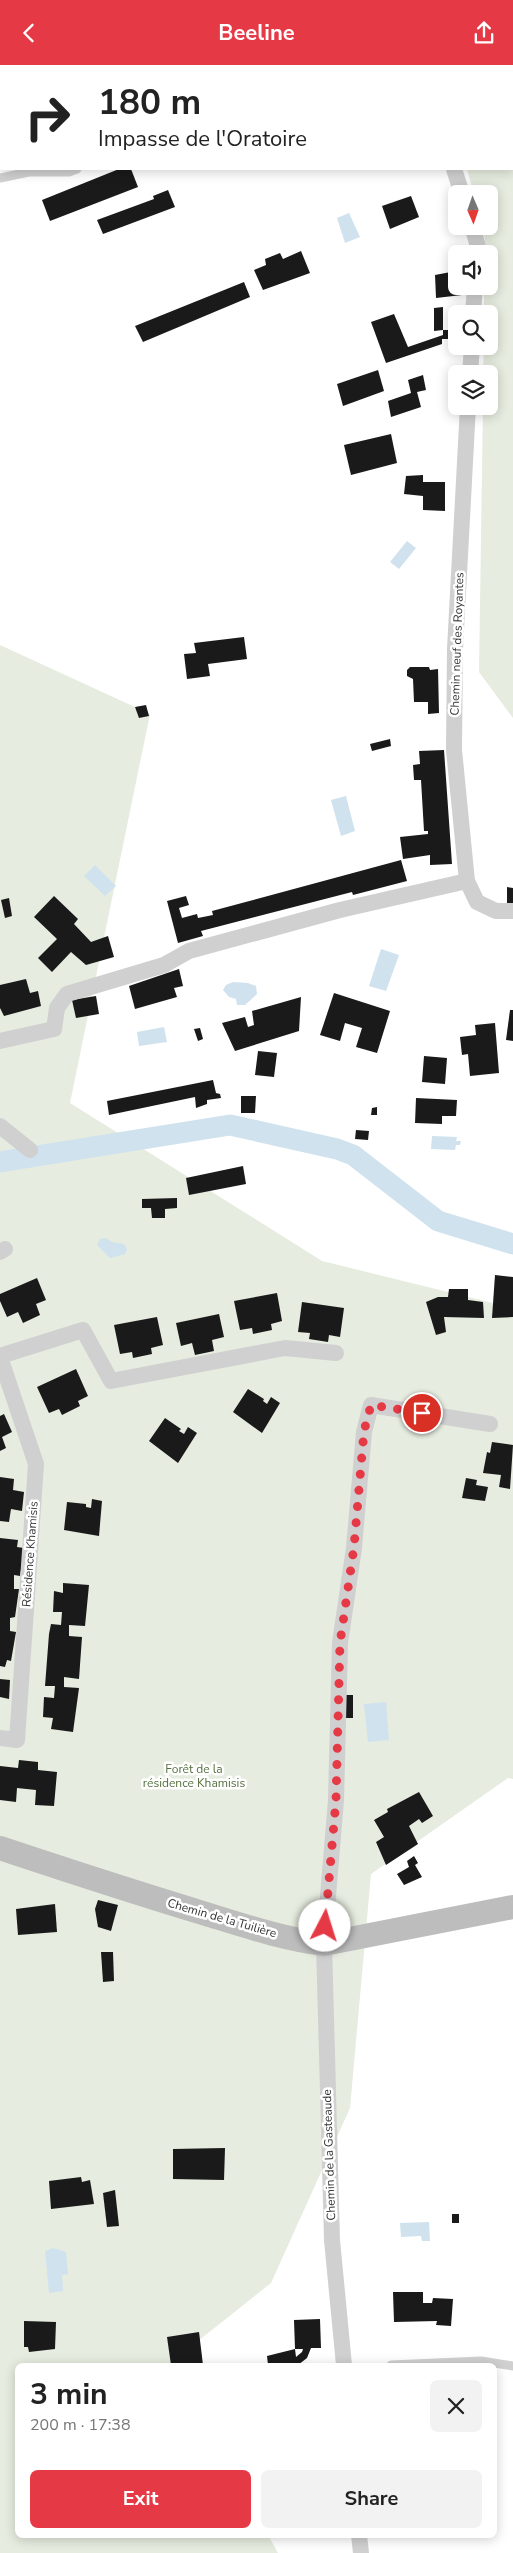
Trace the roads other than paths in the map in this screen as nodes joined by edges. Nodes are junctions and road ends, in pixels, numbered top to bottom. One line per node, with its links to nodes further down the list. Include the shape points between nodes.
1 (74, 170): 3 (lane, via 29,172)
2 (454, 170): 4 (street)
3 (0, 178)
4 (459, 185)
5 (468, 415): 6 (street, Chemin neuf des Royantes, via 455,649 454,741)
6 (467, 881): 7 (street, via 477,902 496,911); 8 (street, via 340,910 190,951 164,965 67,994 57,1008 54,1029)
7 (513, 911)
8 (0, 1041)
9 (0, 1126): 10 (street)
10 (30, 1150)
11 (336, 1353): 12 (street, Résidence Khamisis, via 285,1348 111,1381 83,1330)
12 (0, 1357): 14 (street, Résidence Khamisis, via 36,1464 17,1740)
13 (490, 1425): 19 (street, Chemin de la Gasteaude, via 371,1405 364,1431 354,1547 340,1643 336,1800)
14 (0, 1738)
15 (0, 1841): 17 (street)
16 (0, 1848): 17 (street)
17 (24, 1856): 19 (street, Chemin de la Tuilière, via 298,1941)
18 (513, 1907): 19 (street, Chemin de la Tuilière)
19 (324, 1944): 20 (street, Chemin de la Gasteaude, via 332,2240)
20 (344, 2363)
21 (436, 2363): 22 (lane)
22 (494, 2363)
23 (497, 2364): 24 (lane)
24 (513, 2366)
25 (359, 2538): 26 (street)
26 (361, 2553)

